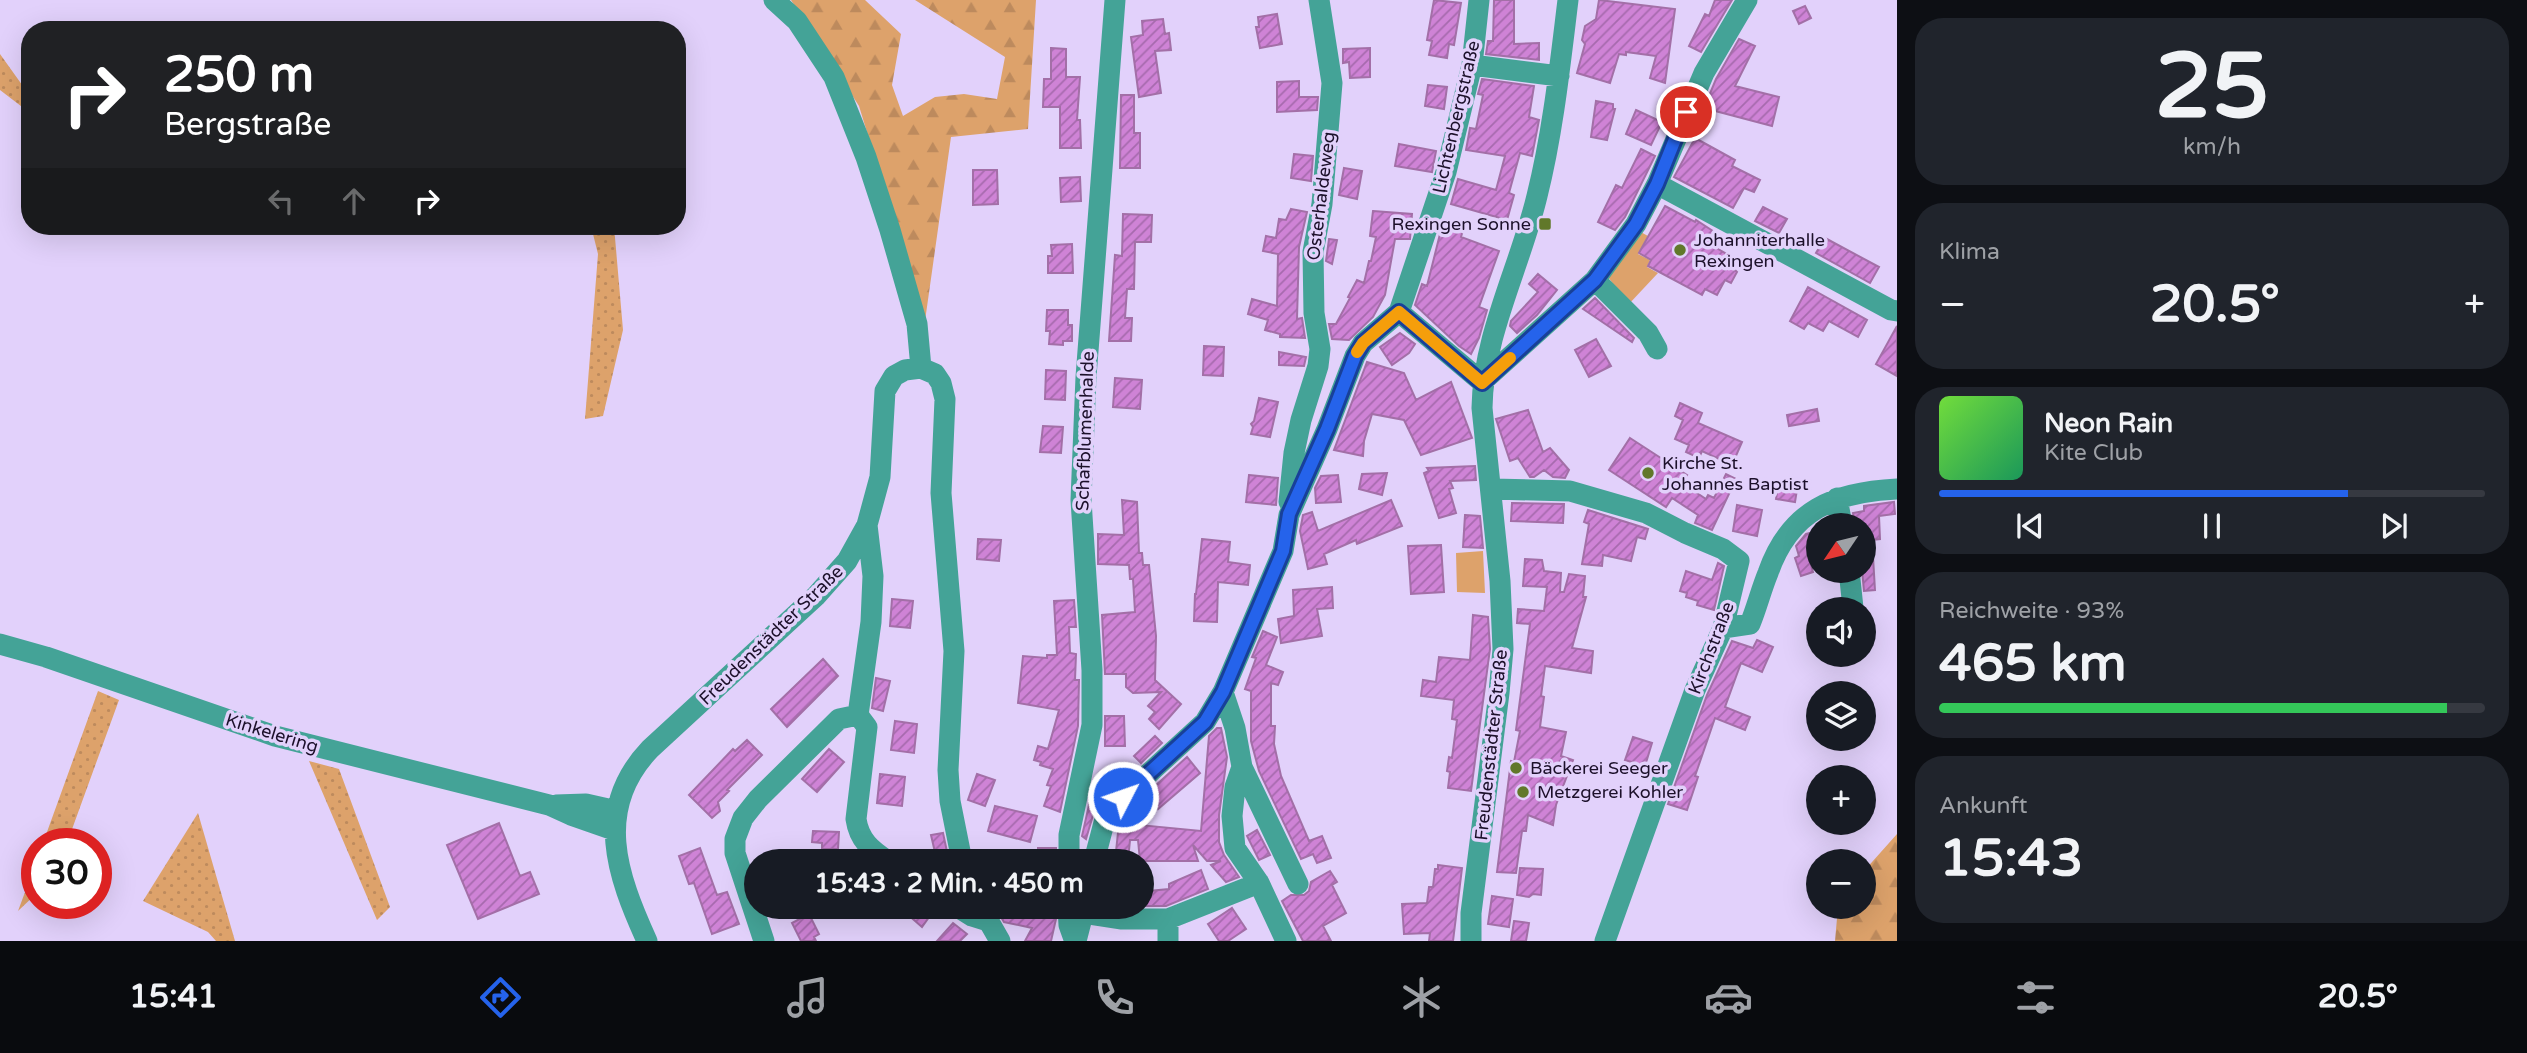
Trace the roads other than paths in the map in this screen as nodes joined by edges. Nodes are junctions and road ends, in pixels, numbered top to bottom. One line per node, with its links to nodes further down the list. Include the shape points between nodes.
1 (774, 0): 14 (street, via 797,21 835,77 890,230 917,324)
2 (1115, 0): 30 (street, Schafblumenhalde, via 1081,500 1093,725)
3 (1319, 0): 20 (street, Osterhaldeweg, via 1332,83 1322,204 1313,251 1320,349 1294,453)
4 (1479, 0): 7 (street, Lichtenbergstraße)
5 (1568, 0): 8 (street, Freudenstädter Straße)
6 (1747, 0): 9 (street, via 1704,73)
7 (1472, 65): 8 (street); 12 (street, Lichtenbergstraße, via 1446,172)
8 (1559, 76): 15 (street, Freudenstädter Straße, via 1538,195)
9 (1657, 184): 10 (street, via 1636,224); 11 (street)
10 (1595, 280): 13 (street, via 1648,333); 15 (street)
11 (1897, 311)
12 (1399, 312): 15 (street); 20 (street, via 1363,343 1355,356)
13 (1657, 349)
14 (921, 368): 21 (street, Freudenstädter Straße, via 894,376 886,391 880,477); 29 (street, via 935,374 944,399 940,493 954,650 949,780)
15 (1482, 383): 16 (street, Freudenstädter Straße)
16 (1492, 489): 22 (street, Kirchstraße, via 1570,491 1646,513 1723,549 1739,561); 44 (street, Freudenstädter Straße, via 1503,649)
17 (1897, 489): 18 (street)
18 (1837, 498): 19 (street); 22 (street, via 1820,505 1791,530 1768,572 1750,624)
19 (1840, 513)
20 (1289, 514): 24 (street, via 1283,551)
21 (867, 525): 25 (street, via 873,576); 27 (street, Freudenstädter Straße, via 847,561 816,596 641,758 622,792)
22 (1723, 628): 45 (street, Kirchstraße, via 1695,690)
23 (0, 644): 27 (street, Kinkelering, via 275,736 549,805 586,804)
24 (1223, 692): 26 (street); 31 (street, via 1205,722 1105,819)
25 (858, 715): 28 (street, via 867,727 857,827); 39 (street, via 839,719 743,818 735,853)
26 (1242, 767): 32 (street, via 1232,816 1235,848); 33 (street)
27 (615, 820): 38 (street, Freudenstädter Straße, via 617,859)
28 (872, 849)
29 (960, 849)
30 (1069, 849)
31 (1097, 849)
32 (1259, 884): 37 (street); 43 (street)
33 (1298, 884)
34 (987, 919): 40 (street)
35 (1078, 919): 41 (street)
36 (1154, 919): 37 (street)
37 (1168, 919): 42 (street)
38 (647, 941)
39 (764, 941)
40 (1000, 941)
41 (1075, 941)
42 (1168, 941)
43 (1286, 941)
44 (1471, 941)
45 (1605, 941)

